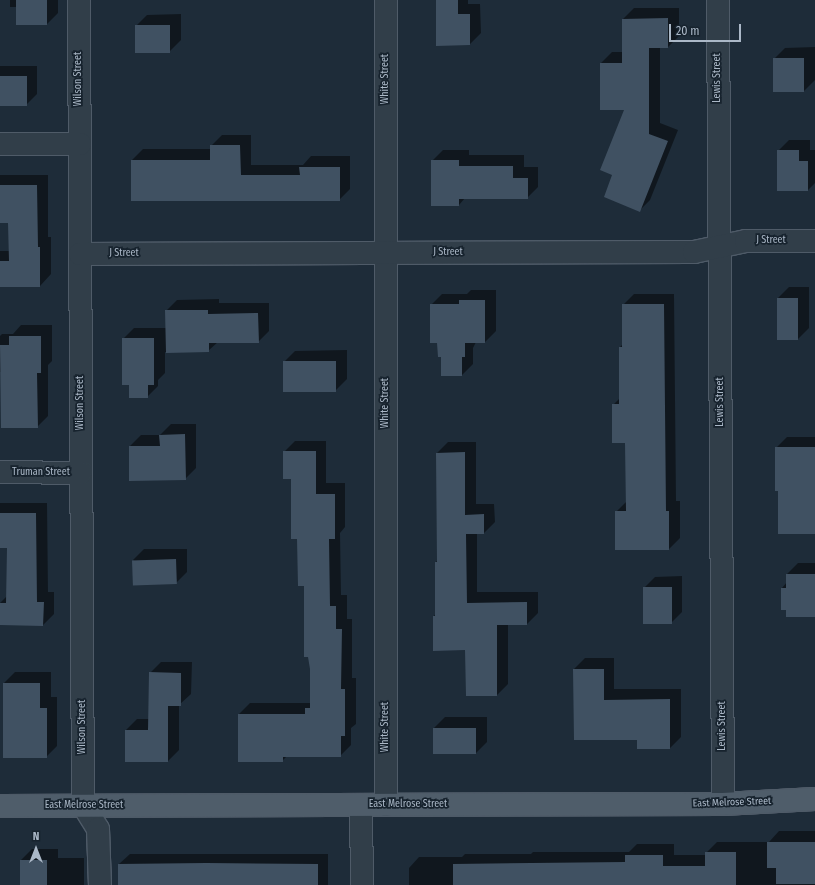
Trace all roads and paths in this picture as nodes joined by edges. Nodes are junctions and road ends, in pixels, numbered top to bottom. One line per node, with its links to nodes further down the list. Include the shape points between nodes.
1 (79, 0): 5 (street, Wilson Street)
2 (386, 0): 8 (street, White Street)
3 (718, 0): 7 (street, Lewis Street)
4 (0, 144): 5 (street)
5 (80, 144): 9 (street, Wilson Street)
6 (815, 241): 7 (street, J Street, via 746,241)
7 (720, 246): 8 (street, J Street, via 694,252); 13 (street, Lewis Street)
8 (386, 253): 9 (street, J Street); 16 (street, White Street)
9 (80, 254): 11 (street, Wilson Street)
10 (0, 472): 11 (street, Truman Street)
11 (81, 473): 14 (street, Wilson Street)
12 (815, 799): 13 (main road, East Melrose Street)
13 (723, 804): 16 (main road, East Melrose Street)
14 (83, 805): 15 (main road, East Melrose Street); 17 (main road, East Melrose Street); 18 (street, via 98,830)
15 (361, 805): 16 (main road, East Melrose Street); 19 (street)
16 (386, 805)
17 (0, 806)
18 (100, 885)
19 (362, 885)

